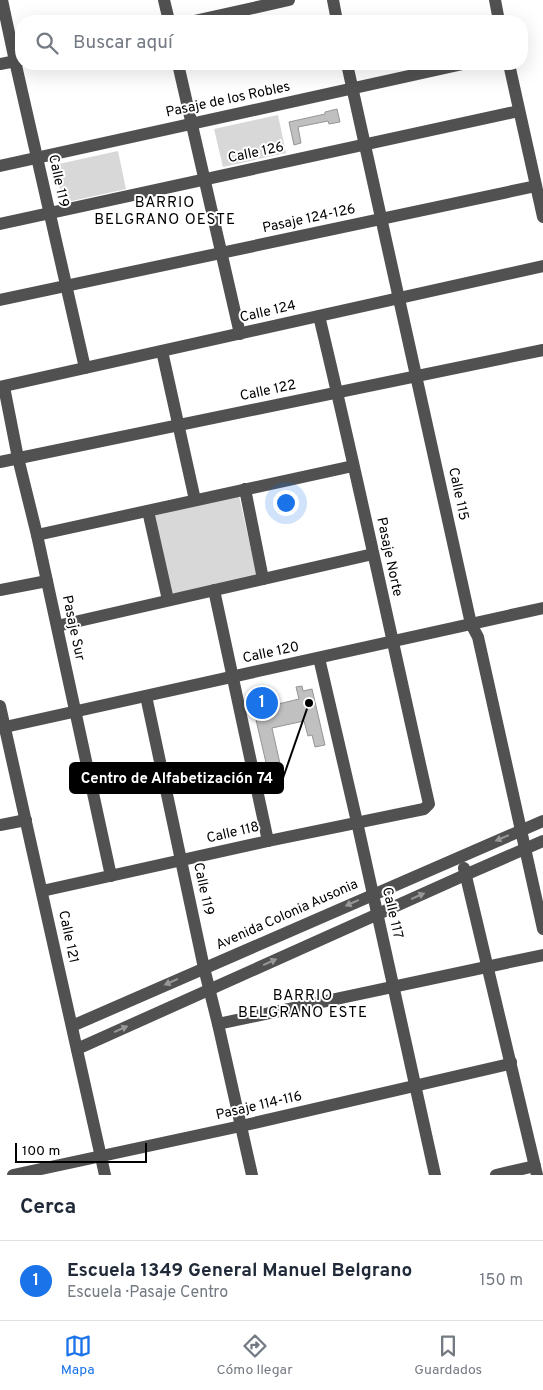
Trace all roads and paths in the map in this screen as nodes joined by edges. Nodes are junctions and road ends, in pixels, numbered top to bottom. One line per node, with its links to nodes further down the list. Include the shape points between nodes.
1 (2, 0): 10 (street, Calle 119)
2 (164, 0): 6 (street)
3 (289, 0): 7 (street)
4 (333, 0): 8 (street)
5 (495, 0): 9 (street)
6 (168, 15)
7 (221, 15)
8 (336, 15)
9 (499, 15)
10 (15, 49)
11 (15, 61): 12 (street)
12 (0, 64)
13 (20, 70): 22 (street, Calle 119)
14 (179, 70): 20 (street)
15 (348, 70): 18 (street, Calle 115)
16 (435, 70): 18 (street, Pasaje de los Robles)
17 (510, 70): 19 (street)
18 (352, 88): 20 (street, Pasaje de los Robles); 21 (street, Calle 115)
19 (519, 111): 21 (street, Calle 126); 25 (street)
20 (191, 124): 22 (street, Pasaje de los Robles); 24 (street)
21 (365, 144): 24 (street, Calle 126); 28 (street, Calle 115)
22 (38, 158): 23 (street, Pasaje de los Robles); 26 (street, Calle 119)
23 (0, 166)
24 (205, 180): 26 (street, Calle 126); 30 (street)
25 (536, 186): 27 (street); 28 (street, Pasaje 124-126)
26 (50, 214): 29 (street, Calle 126); 32 (street, Calle 119)
27 (543, 217)
28 (381, 219): 30 (street, Pasaje 124-126); 33 (street, Calle 115)
29 (0, 224)
30 (222, 253): 32 (street, Pasaje 124-126); 36 (street)
31 (543, 266): 33 (street, Calle 124)
32 (66, 286): 34 (street, Pasaje 124-126); 39 (street, Calle 119)
33 (399, 298): 35 (street, Calle 124); 40 (street, Calle 115)
34 (0, 300)
35 (320, 316): 36 (street, Calle 124); 42 (street, Pasaje Norte)
36 (240, 334): 38 (street, Calle 124)
37 (543, 350): 40 (street, Calle 122)
38 (162, 351): 39 (street, Calle 124); 43 (street)
39 (85, 368): 41 (street, Calle 124)
40 (416, 376): 42 (street, Calle 122); 58 (street, Calle 115)
41 (2, 387): 44 (street, Pasaje Sur)
42 (338, 392): 43 (street, Calle 122); 46 (street, Pasaje Norte)
43 (178, 425): 44 (street, Calle 122); 48 (street)
44 (18, 458): 45 (street, Calle 122); 50 (street, Pasaje Sur)
45 (0, 462)
46 (353, 466): 47 (street); 51 (street, Pasaje Norte)
47 (245, 490): 48 (street); 52 (street)
48 (195, 500): 49 (street)
49 (148, 511): 50 (street); 56 (street)
50 (38, 535): 53 (street, Pasaje Sur)
51 (373, 554): 52 (street); 60 (street, Pasaje Norte)
52 (263, 579): 55 (street)
53 (47, 580): 54 (street); 59 (street, Pasaje Sur)
54 (0, 590)
55 (214, 590): 56 (street); 62 (street)
56 (168, 600): 59 (street)
57 (543, 608): 58 (street, Calle 120)
58 (471, 624): 60 (street, Calle 120); 72 (street, Calle 115, via 478,637)
59 (57, 626): 65 (street, Pasaje Sur)
60 (392, 641): 61 (street, Calle 120); 67 (street, Pasaje Norte)
61 (319, 658): 62 (street, Calle 120); 70 (street, Calle 117)
62 (233, 677): 63 (street, Calle 120); 73 (street)
63 (146, 696): 65 (street, Calle 120); 77 (street, Calle 119)
64 (0, 706): 66 (street, Calle 121)
65 (76, 712): 66 (street, Calle 120); 79 (street, Pasaje Sur)
66 (5, 727): 68 (street, Calle 121)
67 (429, 804): 70 (street, Calle 118, via 424,809)
68 (26, 820): 71 (street); 80 (street, Calle 121)
69 (543, 821): 72 (street, Avenida Colonia Ausonia)
70 (357, 822): 73 (street, Calle 118); 81 (street, Calle 117)
71 (0, 825)
72 (521, 830): 75 (street, Calle 115); 76 (street, Avenida Colonia Ausonia, one-way to 76)
73 (268, 841): 77 (street, Calle 118)
74 (543, 841): 75 (street)
75 (525, 849): 78 (street); 83 (street, Calle 115)
76 (461, 856): 78 (street); 81 (street, Avenida Colonia Ausonia)
77 (182, 860): 79 (street, Calle 118); 86 (street, Calle 119)
78 (465, 875): 82 (street, one-way to 78); 85 (street)
79 (111, 876): 80 (street, Calle 118)
80 (42, 891): 90 (street, Calle 121)
81 (372, 894): 82 (street, Calle 117); 86 (street, Avenida Colonia Ausonia, one-way to 86)
82 (377, 914): 87 (street, Calle 117); 88 (street, one-way to 82)
83 (543, 929)
84 (543, 955): 85 (street)
85 (487, 967): 87 (street); 92 (street)
86 (204, 968): 88 (street, Calle 119); 90 (street, Avenida Colonia Ausonia, one-way to 90)
87 (393, 986): 89 (street); 93 (street, Calle 117)
88 (209, 989): 89 (street, Calle 119); 91 (street, one-way to 88)
89 (218, 1024): 94 (street, Calle 119)
90 (72, 1026): 91 (street, Calle 121)
91 (77, 1049): 95 (street, Calle 121)
92 (511, 1062): 93 (street, Pasaje 114-116); 96 (street)
93 (415, 1086): 94 (street, Pasaje 114-116); 100 (street, Calle 117)
94 (241, 1126): 95 (street, Pasaje 114-116); 99 (street, Calle 119)
95 (101, 1156): 97 (street, Pasaje 114-116); 98 (street, Calle 121)
96 (536, 1171): 101 (street)
97 (13, 1175)
98 (105, 1175)
99 (252, 1175)
100 (435, 1175)
101 (496, 1175)

